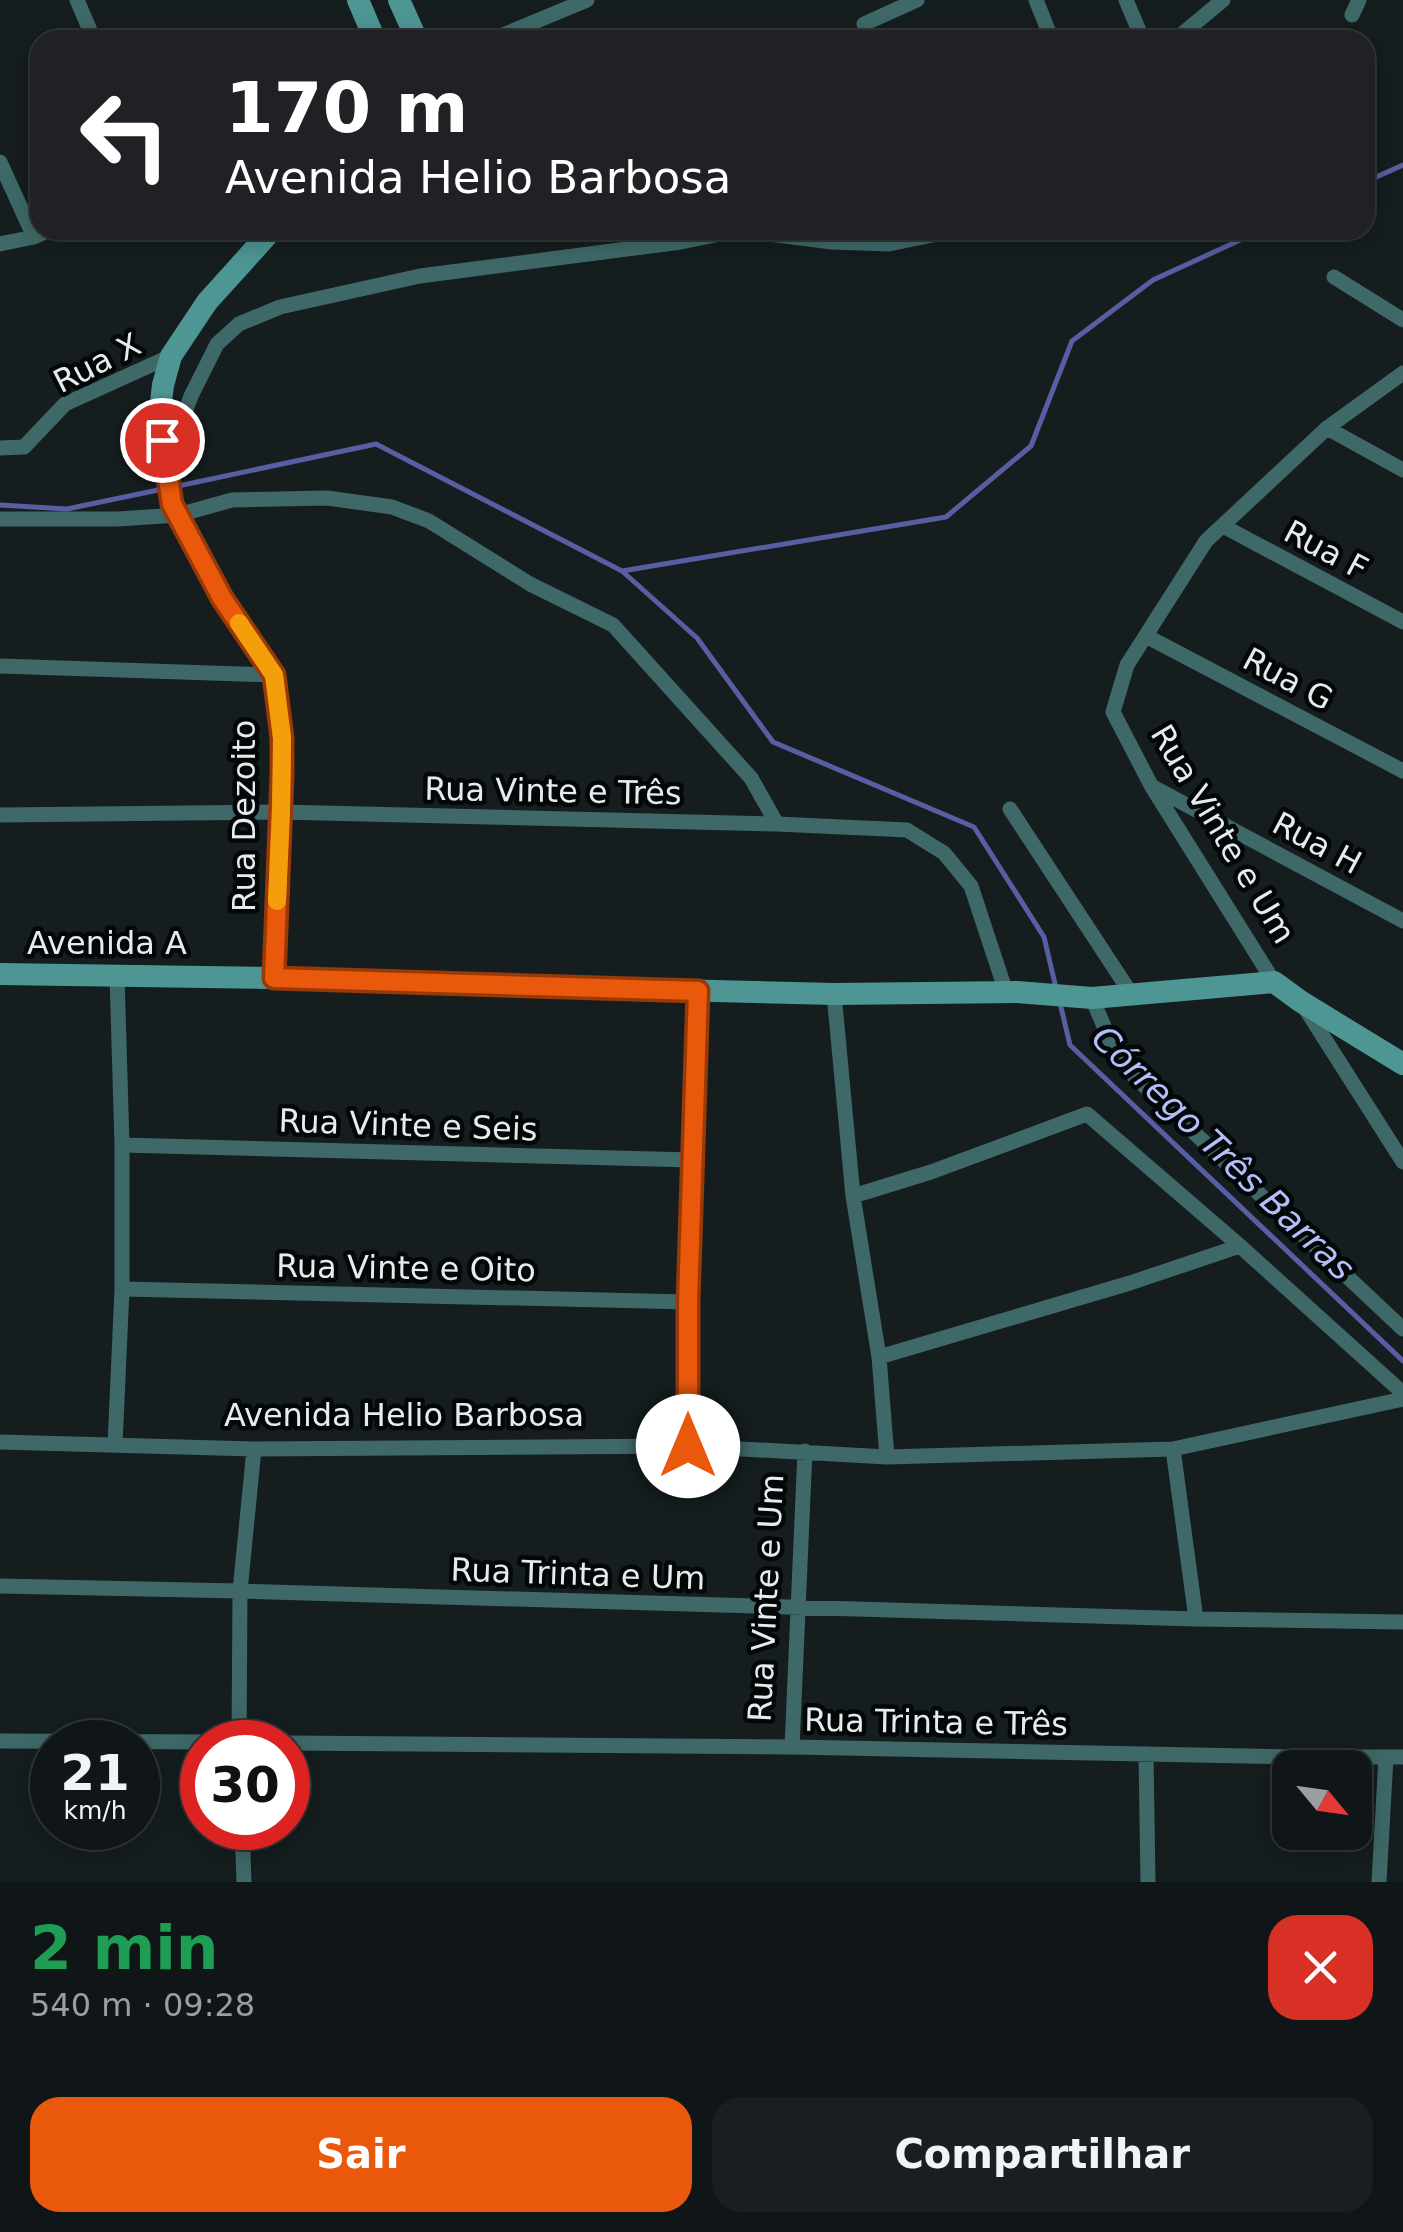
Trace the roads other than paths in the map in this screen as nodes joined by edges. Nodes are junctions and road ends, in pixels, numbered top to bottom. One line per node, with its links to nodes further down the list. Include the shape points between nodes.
1 (77, 0): 10 (street)
2 (358, 0): 11 (main road)
3 (399, 0): 12 (main road)
4 (587, 0): 13 (street)
5 (917, 0): 9 (street)
6 (1036, 0): 14 (street)
7 (1126, 0): 15 (street)
8 (1223, 0): 16 (street)
9 (864, 24)
10 (90, 30)
11 (371, 30)
12 (412, 30)
13 (515, 30)
14 (1048, 30)
15 (1139, 30)
16 (1187, 30)
17 (0, 162): 18 (street)
18 (30, 228)
19 (30, 238): 24 (street)
20 (263, 240): 27 (main road, via 208,302)
21 (691, 240): 31 (street, via 420,276 280,307 239,324 217,344)
22 (816, 240): 23 (street)
23 (909, 240)
24 (0, 244)
25 (1334, 277): 26 (street)
26 (1403, 320)
27 (172, 356): 30 (street, Rua X, via 66,404 24,446); 31 (main road, via 159,419)
28 (1403, 373): 29 (street, Rua Vinte e Um)
29 (1327, 428): 32 (street); 35 (street, Rua Vinte e Um)
30 (0, 448)
31 (166, 462): 33 (main road, Rua Dezoito)
32 (1403, 470)
33 (175, 509): 34 (street, via 118,519); 39 (main road, Rua Dezoito, via 222,598); 45 (street, via 327,498 392,507 429,521 530,584 613,625 751,778)
34 (0, 519)
35 (1224, 526): 36 (street, Rua F); 37 (street, Rua Vinte e Um, via 1206,540)
36 (1403, 622)
37 (1146, 636): 40 (street, Rua G); 41 (street, Rua Vinte e Um, via 1127,665 1113,712)
38 (0, 666): 39 (street)
39 (274, 675): 43 (main road, Rua Dezoito)
40 (1403, 771)
41 (1152, 786): 46 (street, Rua H); 50 (street, Rua Vinte e Um)
42 (1010, 809): 54 (street)
43 (281, 812): 44 (street, Rua Vinte e Três); 45 (street, Rua Vinte e Três); 49 (main road, Rua Dezoito)
44 (0, 816)
45 (778, 824): 52 (street, Rua Vinte e Três, via 907,830 944,853 971,886)
46 (1403, 920)
47 (0, 974): 48 (main road, Avenida A)
48 (116, 975): 49 (main road, Avenida A); 58 (street)
49 (274, 978): 51 (main road)
50 (1274, 982): 54 (main road); 56 (main road, Rua Vinte e Um)
51 (698, 991): 53 (main road); 59 (street)
52 (1011, 992): 53 (main road); 55 (main road)
53 (834, 994): 61 (street)
54 (1132, 995): 55 (main road)
55 (1081, 996): 65 (street, via 1119,1062)
56 (1300, 1002): 57 (main road); 60 (street, Rua Vinte e Um)
57 (1403, 1064)
58 (122, 1145): 59 (street, Rua Vinte e Seis); 63 (street)
59 (692, 1160): 64 (street)
60 (1403, 1162)
61 (854, 1196): 62 (street, via 1087,1114); 66 (street)
62 (1240, 1246): 66 (street); 67 (street)
63 (122, 1289): 64 (street, Rua Vinte e Oito); 69 (street)
64 (688, 1302): 70 (street)
65 (1403, 1329)
66 (879, 1357): 74 (street)
67 (1403, 1396): 72 (street, Avenida Helio Barbosa)
68 (0, 1442): 69 (street, Avenida Helio Barbosa)
69 (115, 1445): 71 (street, Avenida Helio Barbosa)
70 (688, 1446): 71 (street, Avenida Helio Barbosa); 73 (street, Avenida Helio Barbosa)
71 (254, 1449): 76 (street)
72 (1173, 1449): 74 (street, Avenida Helio Barbosa); 78 (street)
73 (805, 1451): 74 (street, Avenida Helio Barbosa); 77 (street, Rua Vinte e Um)
74 (887, 1457)
75 (0, 1586): 76 (street, Rua Trinta e Um)
76 (240, 1591): 77 (street, Rua Trinta e Um); 80 (street)
77 (798, 1609): 78 (street, Rua Trinta e Um); 84 (street, Rua Vinte e Um)
78 (1196, 1619): 79 (street, Rua Trinta e Um)
79 (1403, 1622)
80 (239, 1720)
81 (0, 1740): 82 (street)
82 (180, 1742)
83 (310, 1743): 84 (street, Rua Trinta e Três)
84 (792, 1747): 85 (street, Rua Trinta e Três)
85 (1146, 1754): 86 (street, Rua Trinta e Três); 89 (street)
86 (1395, 1757): 90 (street)
87 (243, 1850): 88 (street)
88 (244, 1882)
89 (1148, 1882)
90 (1379, 1882)

